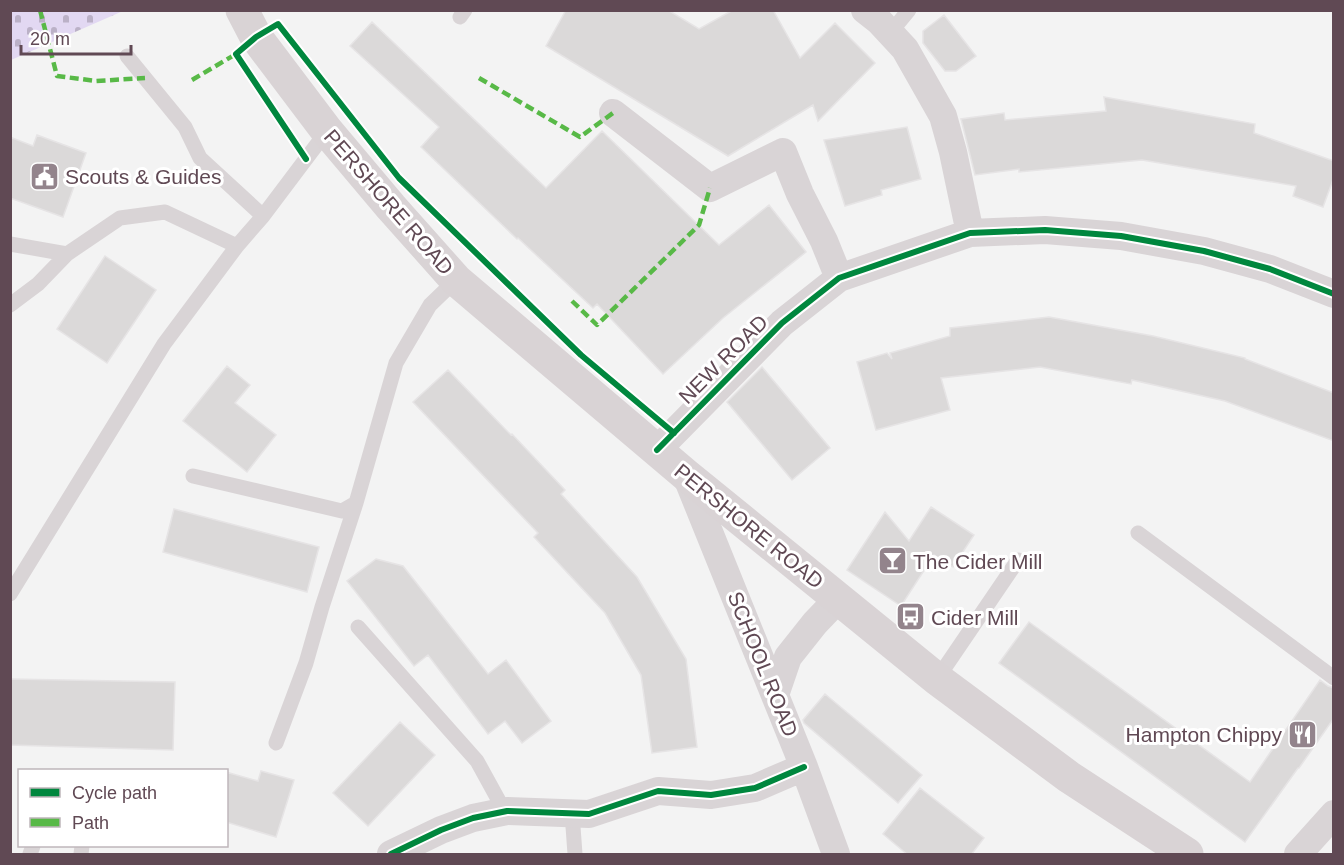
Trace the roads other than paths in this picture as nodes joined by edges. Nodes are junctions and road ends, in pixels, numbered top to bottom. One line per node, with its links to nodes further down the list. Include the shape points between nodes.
1 (242, 10): 7 (main road, PERSHORE ROAD, via 256,37)
2 (865, 10): 4 (street)
3 (909, 10): 4 (lane)
4 (890, 33): 9 (street, via 905,49 943,116)
5 (127, 56): 8 (lane, via 184,127 200,158)
6 (613, 114): 13 (street, via 710,188 783,152)
7 (327, 131): 8 (lane); 14 (main road, PERSHORE ROAD)
8 (263, 216): 11 (lane)
9 (970, 233): 13 (street, NEW ROAD); 15 (street, NEW ROAD, via 1045,230 1121,236 1204,251 1270,269)
10 (10, 244): 12 (lane)
11 (237, 246): 12 (lane, via 165,212 120,218); 23 (lane, via 164,344)
12 (67, 254): 16 (lane, via 38,284)
13 (839, 278): 17 (street, NEW ROAD, via 782,323)
14 (456, 280): 17 (main road, PERSHORE ROAD); 20 (lane, via 430,305 396,363)
15 (1334, 294)
16 (10, 305)
17 (657, 450): 19 (main road, PERSHORE ROAD)
18 (193, 476): 20 (lane, via 342,511)
19 (686, 476): 24 (main road, PERSHORE ROAD); 28 (street, SCHOOL ROAD)
20 (356, 502): 29 (lane, via 306,663)
21 (1138, 533): 26 (lane)
22 (1018, 560): 27 (lane)
23 (10, 594)
24 (838, 599): 27 (main road, PERSHORE ROAD); 28 (street, via 788,657)
25 (358, 627): 31 (lane, via 477,761)
26 (1334, 678)
27 (937, 679): 37 (main road, PERSHORE ROAD, via 1069,777)
28 (775, 695): 30 (street, SCHOOL ROAD)
29 (276, 744)
30 (804, 767): 32 (street, via 755,788 711,795 658,791 589,814); 36 (street, SCHOOL ROAD)
31 (505, 812): 32 (street); 34 (street, via 462,822)
32 (572, 813): 35 (lane)
33 (1334, 814): 38 (street)
34 (391, 855)
35 (575, 855)
36 (836, 855)
37 (1187, 855)
38 (1298, 855)

